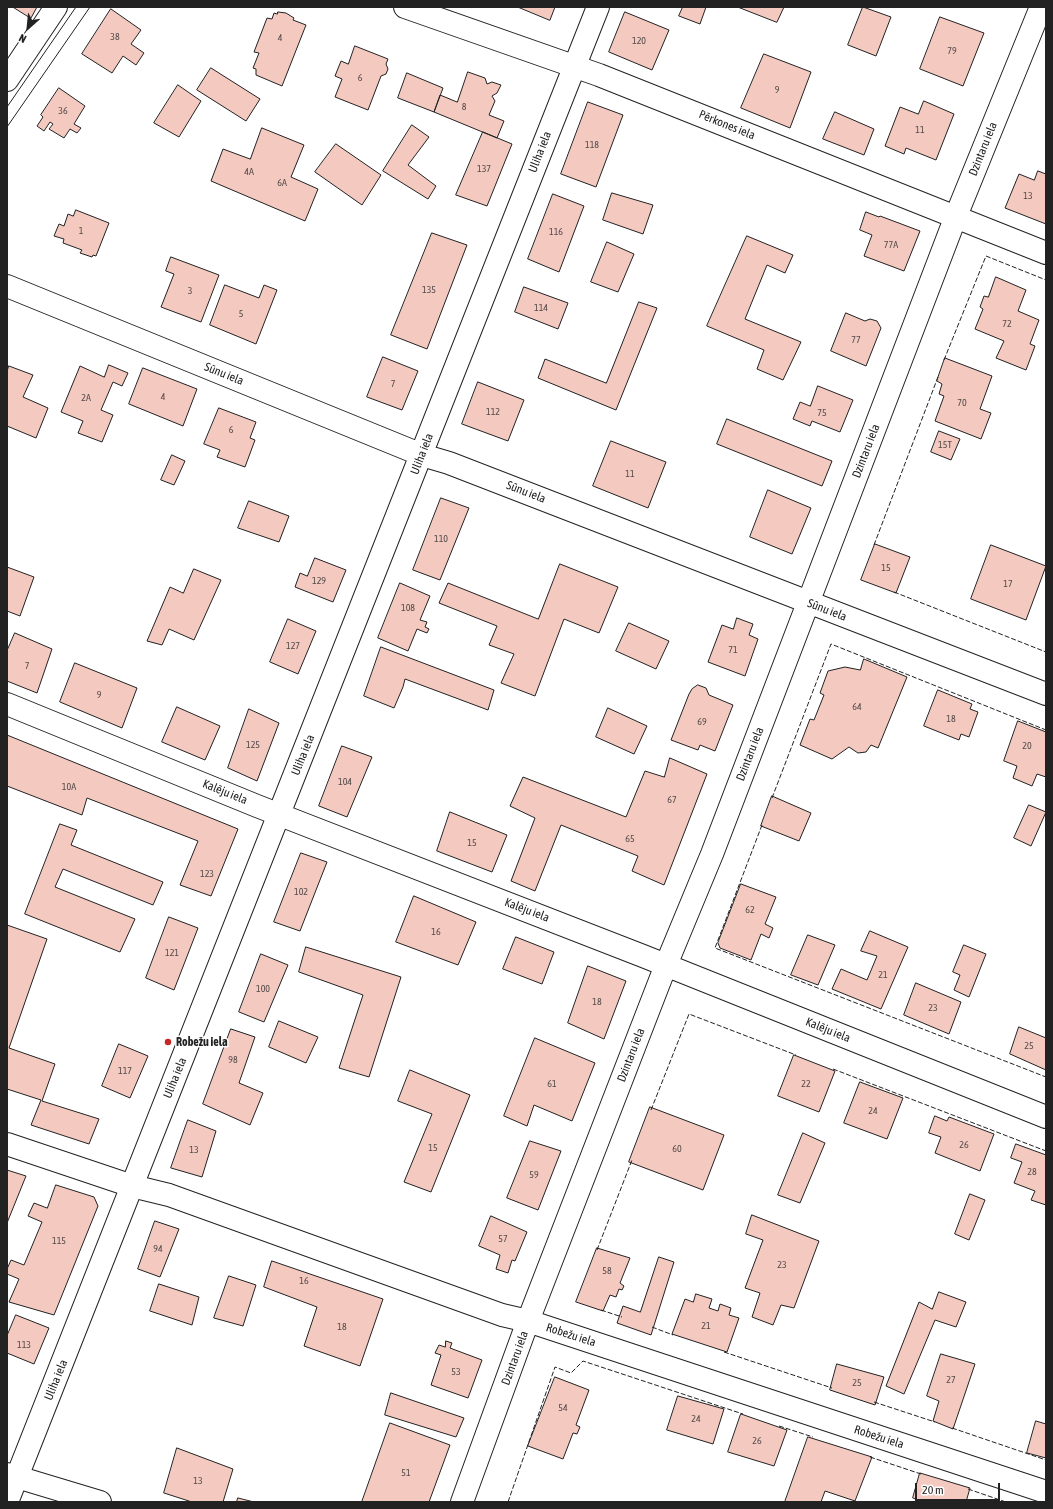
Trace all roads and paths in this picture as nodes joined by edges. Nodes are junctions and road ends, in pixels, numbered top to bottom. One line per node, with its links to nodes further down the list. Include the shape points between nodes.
1 (56, 7): 6 (street)
2 (405, 7): 5 (street, Pērkones iela)
3 (598, 7): 5 (street, Uliha iela)
4 (1041, 7): 7 (street, Dzintaru iela)
5 (575, 65): 7 (street, Pērkones iela); 10 (street, Uliha iela)
6 (7, 80)
7 (956, 216): 8 (street, Pērkones iela); 11 (street, Dzintaru iela)
8 (1046, 253)
9 (7, 286): 10 (street, Sūnu iela)
10 (422, 454): 11 (street, Sūnu iela); 14 (street, Uliha iela)
11 (808, 603): 12 (street, Sūnu iela); 15 (street, Dzintaru iela, via 712,854)
12 (1046, 694)
13 (7, 704): 14 (street, Kalēju iela)
14 (280, 814): 15 (street, Kalēju iela); 18 (street, Uliha iela)
15 (666, 965): 16 (street, Kalēju iela); 19 (street, Dzintaru iela)
16 (1046, 1117)
17 (7, 1144): 18 (street, Robežu iela)
18 (132, 1186): 19 (street, Robežu iela, via 169,1195 502,1315); 20 (street, Uliha iela)
19 (528, 1321): 21 (street, Robežu iela); 24 (street, Dzintaru iela)
20 (12, 1475): 22 (street, Uliha iela); 23 (street)
21 (1046, 1492)
22 (7, 1502)
23 (100, 1502)
24 (462, 1502)

